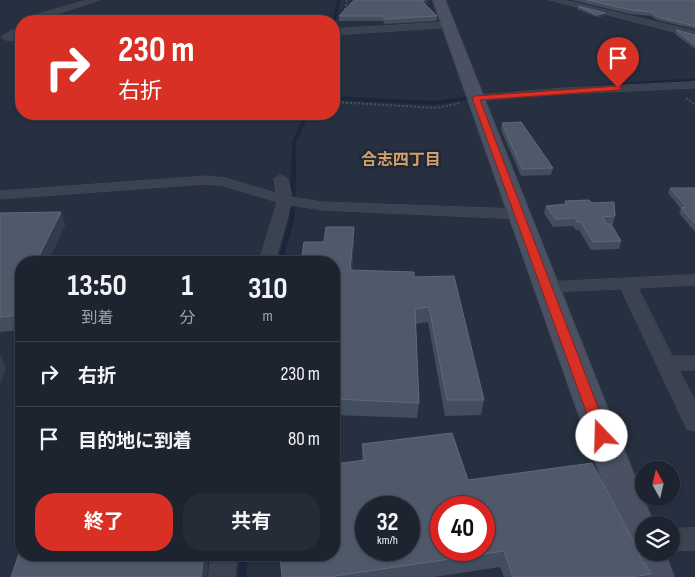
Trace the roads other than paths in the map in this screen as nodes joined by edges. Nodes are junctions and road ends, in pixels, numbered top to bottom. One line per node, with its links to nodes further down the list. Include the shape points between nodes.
1 (96, 0): 4 (street)
2 (439, 0): 5 (street)
3 (559, 1): 8 (street)
4 (49, 15)
5 (450, 25): 7 (street); 11 (street)
6 (15, 32): 9 (street, via 6,37)
7 (340, 32)
8 (695, 34)
9 (15, 38)
10 (695, 85): 11 (street)
11 (475, 98): 15 (street)
12 (280, 179): 14 (street)
13 (0, 195): 14 (street, via 206,180 225,182)
14 (285, 200): 15 (street, via 322,206); 16 (street)
15 (520, 214): 19 (street)
16 (269, 256)
17 (695, 280): 18 (street)
18 (626, 283): 19 (street); 21 (street)
19 (546, 287): 23 (street)
20 (695, 363): 21 (street)
21 (666, 364): 22 (street)
22 (694, 419)
23 (635, 522)
24 (695, 539): 25 (street)
25 (680, 540)
26 (223, 561): 28 (street)
27 (650, 561): 29 (street)
28 (222, 577)
29 (656, 577)

